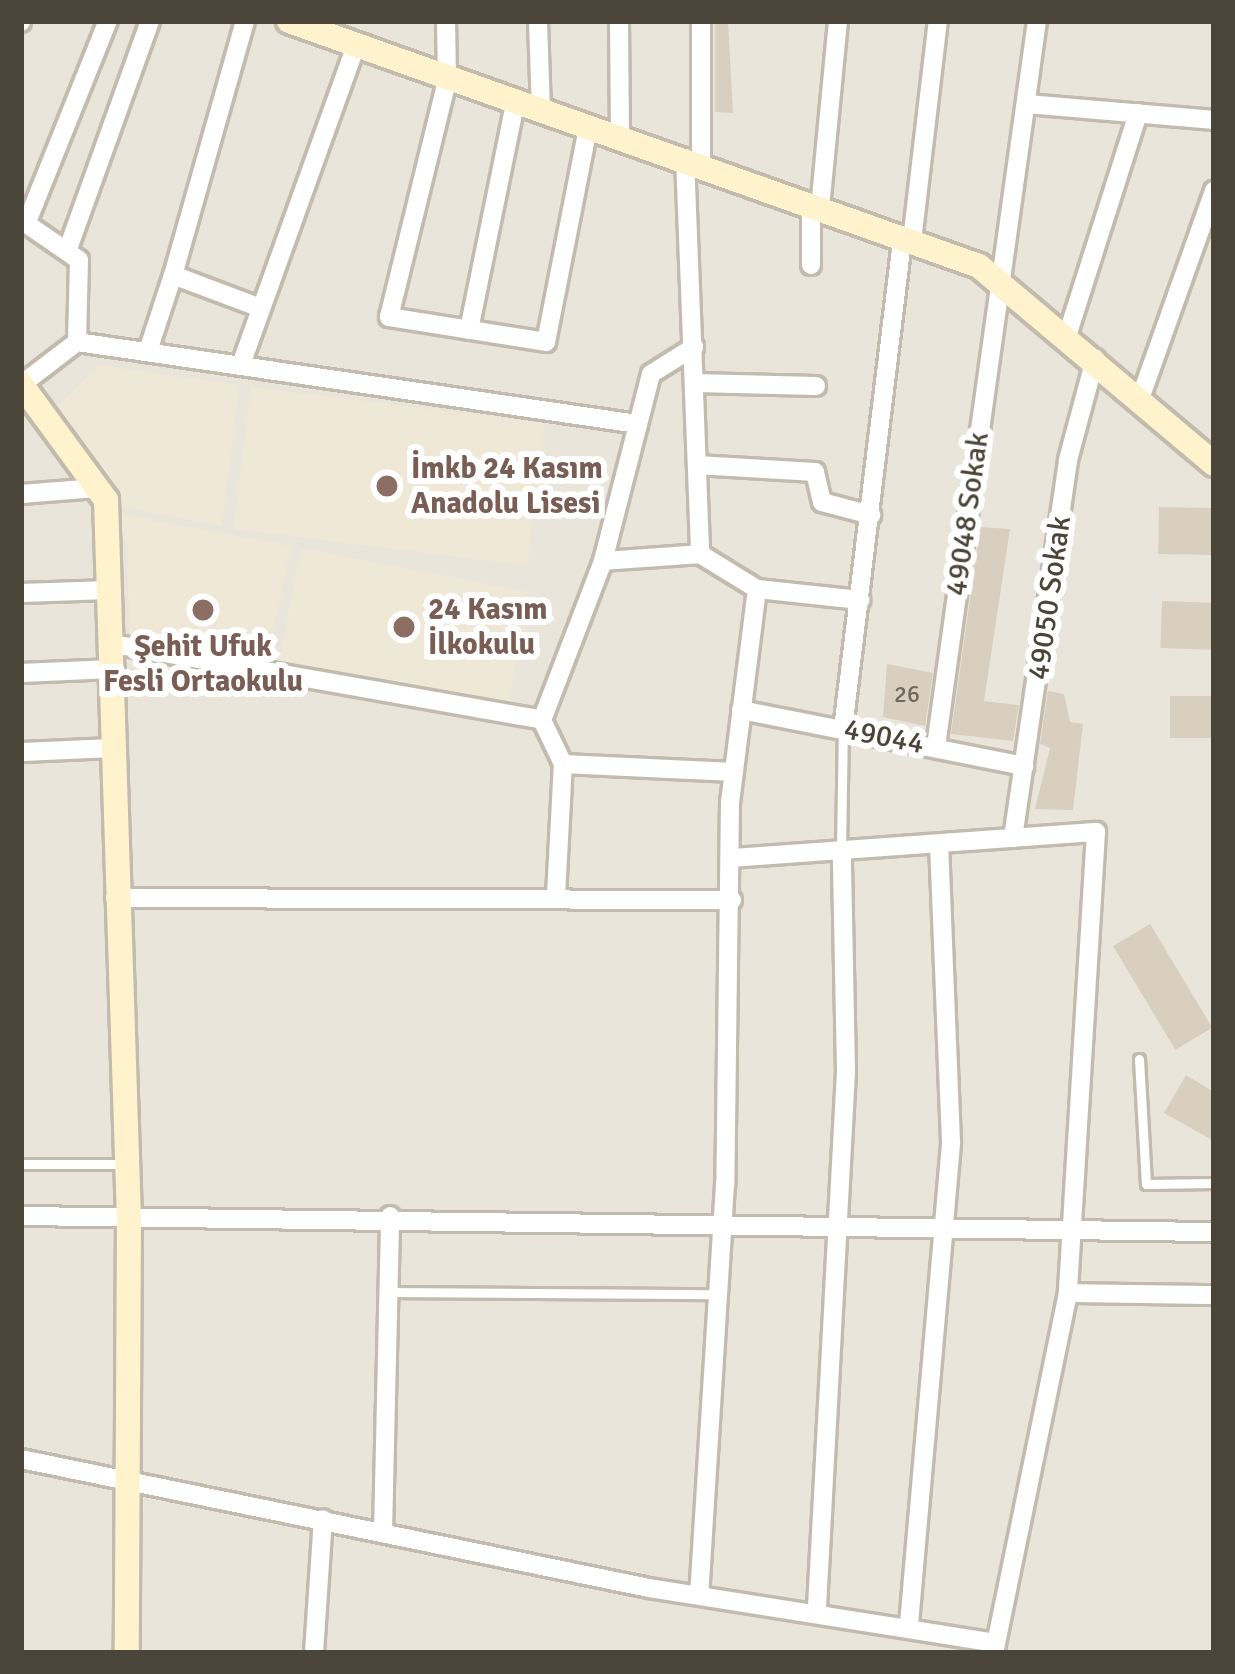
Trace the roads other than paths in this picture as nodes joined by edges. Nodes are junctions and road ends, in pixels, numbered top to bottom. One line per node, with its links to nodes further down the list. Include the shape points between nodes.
1 (108, 21): 24 (street)
2 (150, 21): 26 (street)
3 (245, 21): 28 (street)
4 (289, 21): 12 (main road)
5 (446, 21): 13 (street)
6 (538, 21): 16 (street)
7 (619, 21): 20 (street)
8 (701, 21): 21 (street)
9 (838, 21): 23 (street)
10 (938, 21): 25 (street)
11 (1037, 21): 15 (street, 49048 Sokak)
12 (354, 51): 13 (main road); 30 (street)
13 (447, 81): 14 (main road); 31 (street, via 389,317)
14 (514, 103): 16 (main road); 31 (street)
15 (1027, 104): 17 (street); 29 (street, 49048 Sokak)
16 (541, 112): 19 (main road)
17 (1138, 113): 18 (street); 32 (street)
18 (1214, 120)
19 (588, 127): 20 (main road); 31 (street, via 546,342)
20 (620, 138): 21 (main road)
21 (693, 161): 23 (main road); 34 (street)
22 (1214, 190): 41 (street)
23 (816, 206): 25 (main road); 27 (street)
24 (24, 221): 26 (street)
25 (907, 240): 29 (main road); 47 (street)
26 (69, 246): 33 (street, via 84,278)
27 (811, 265)
28 (173, 275): 30 (street); 35 (street)
29 (1000, 283): 32 (main road); 59 (street, 49048 Sokak)
30 (261, 308): 37 (street)
31 (469, 330)
32 (1067, 336): 36 (main road)
33 (76, 342): 35 (street); 39 (street)
34 (694, 347): 38 (street); 42 (street, via 652,374)
35 (148, 351): 37 (street)
36 (1095, 359): 41 (main road); 63 (street, 49050 Sokak, via 1068,460)
37 (242, 362): 42 (street)
38 (695, 383): 40 (street); 44 (street)
39 (21, 384): 45 (main road)
40 (816, 386)
41 (1141, 395): 43 (main road)
42 (638, 424): 49 (street)
43 (1214, 464)
44 (697, 466): 47 (street, via 815,472 822,502); 48 (street)
45 (98, 488): 46 (street); 51 (main road)
46 (21, 494)
47 (871, 514): 53 (street)
48 (700, 554): 49 (street); 50 (street)
49 (603, 561): 57 (street)
50 (757, 589): 53 (street); 56 (street)
51 (110, 590): 52 (street); 54 (main road)
52 (21, 593)
53 (860, 600): 58 (street)
54 (113, 656): 55 (street); 57 (street); 60 (main road)
55 (21, 673)
56 (741, 710): 58 (street, 49044); 64 (street)
57 (542, 720): 62 (street)
58 (843, 729): 59 (street, 49044); 67 (lane)
59 (935, 746): 63 (street, 49044)
60 (114, 748): 61 (street); 70 (main road)
61 (21, 752)
62 (563, 764): 64 (street); 69 (street)
63 (1025, 766): 65 (street, 49050 Sokak)
64 (734, 772): 68 (street)
65 (1013, 838): 66 (street); 82 (street, via 1096,832)
66 (939, 848): 67 (street); 81 (street, via 953,1078)
67 (842, 855): 68 (street); 80 (street)
68 (732, 858): 71 (street)
69 (556, 896): 70 (street); 71 (street)
70 (116, 898): 74 (main road)
71 (732, 900): 79 (street)
72 (1139, 1059): 75 (lane, via 1146,1184)
73 (21, 1164): 74 (lane)
74 (127, 1164): 78 (main road)
75 (1214, 1183)
76 (21, 1216): 78 (street)
77 (390, 1216): 78 (street); 79 (street); 84 (street)
78 (129, 1218): 89 (main road)
79 (718, 1222): 80 (street); 86 (street)
80 (840, 1228): 81 (street); 93 (street)
81 (945, 1232): 82 (street); 94 (street)
82 (1074, 1232): 83 (street); 85 (street)
83 (1214, 1232)
84 (389, 1292): 86 (lane); 91 (street)
85 (1068, 1293): 87 (street); 95 (street)
86 (715, 1294): 92 (street)
87 (1214, 1295)
88 (21, 1460): 89 (street)
89 (128, 1478): 90 (street); 96 (main road)
90 (323, 1519): 91 (street); 97 (street)
91 (383, 1532): 92 (street)
92 (700, 1595): 93 (street)
93 (817, 1607): 94 (street)
94 (909, 1624): 95 (street)
95 (995, 1648)
96 (127, 1653)
97 (314, 1653)

